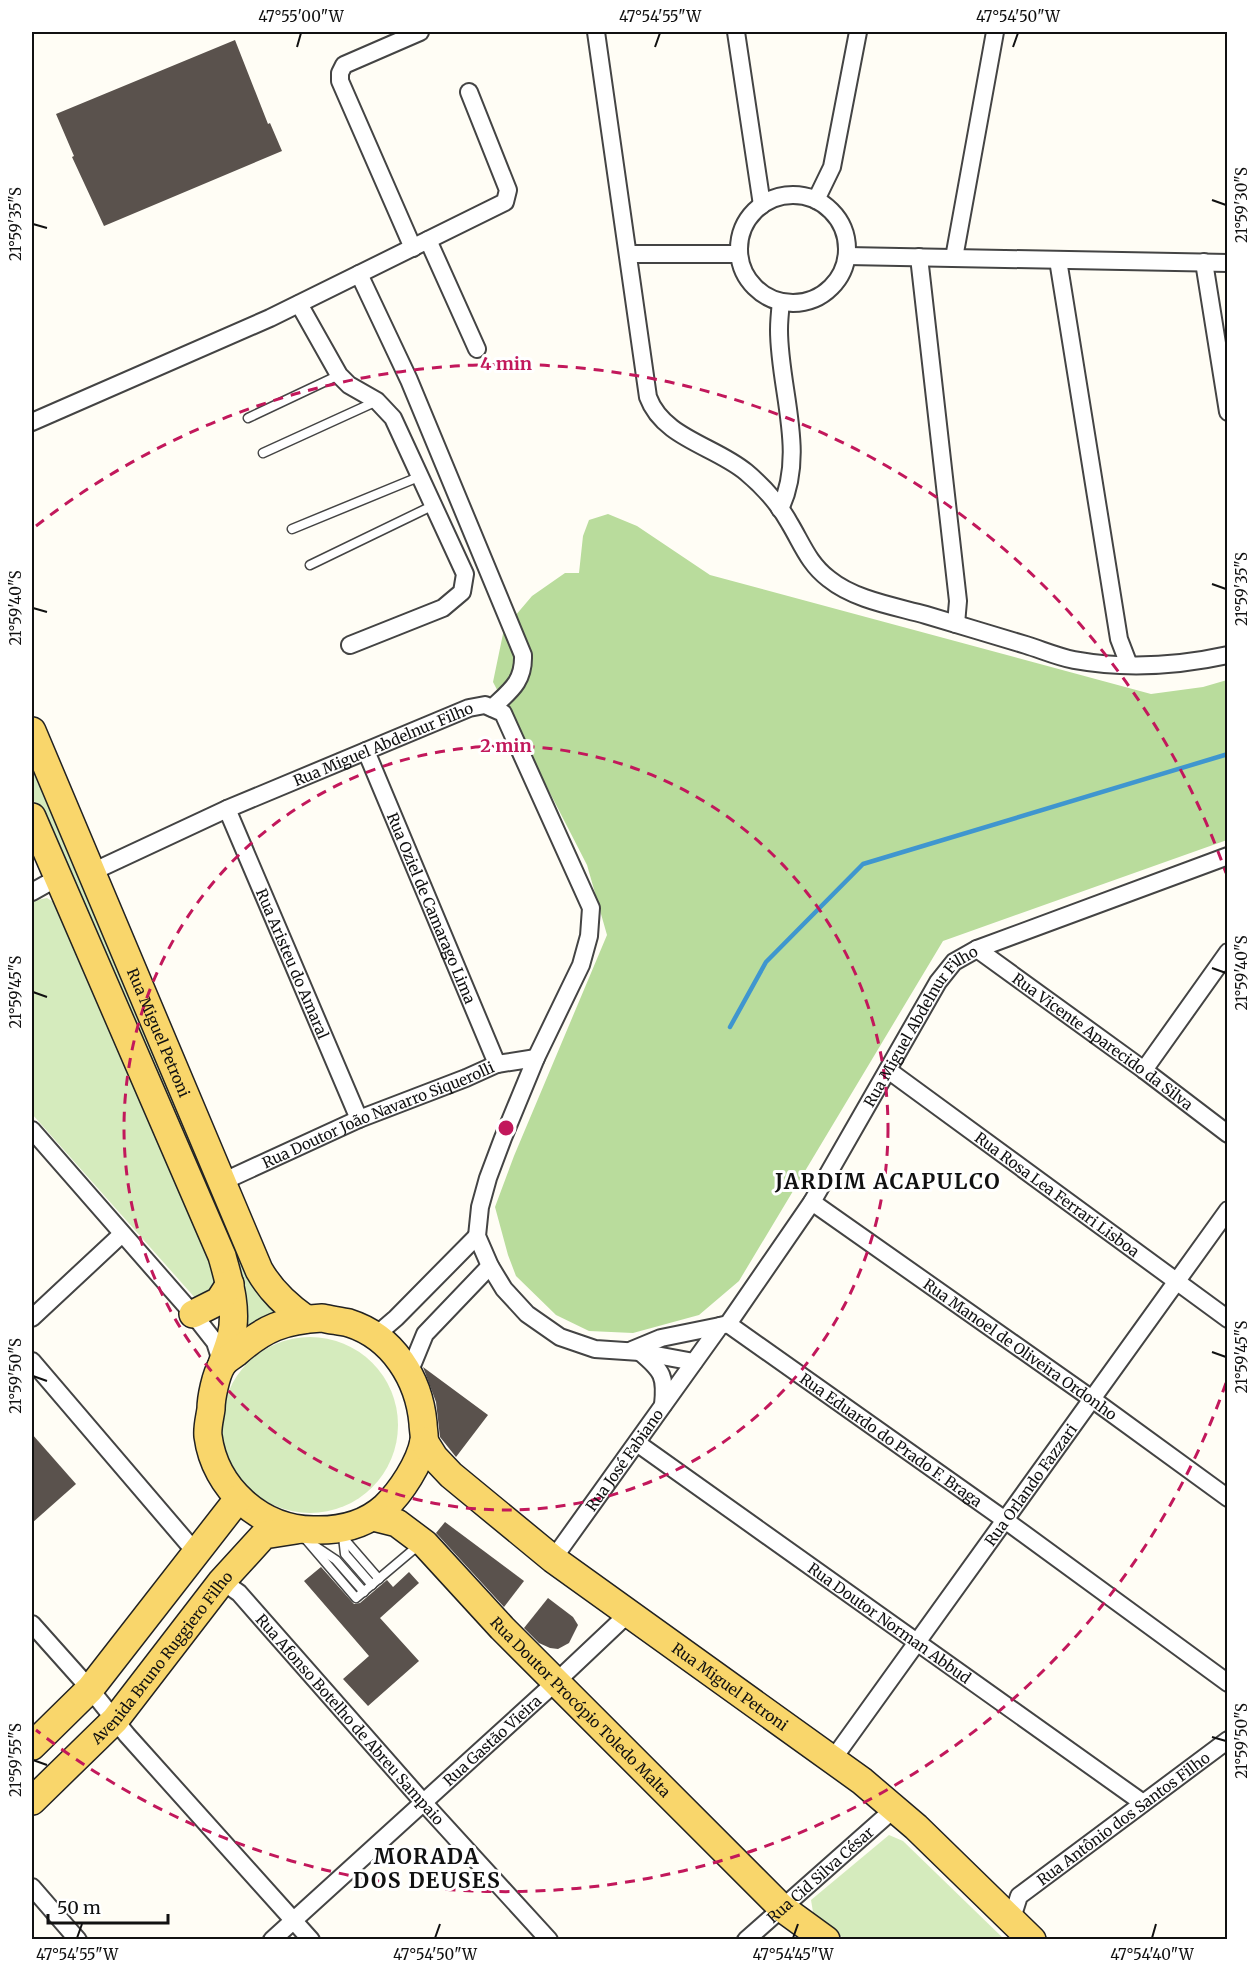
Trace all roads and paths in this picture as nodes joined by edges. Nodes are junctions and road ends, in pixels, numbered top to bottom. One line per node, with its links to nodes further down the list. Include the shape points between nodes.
1 (420, 32): 10 (street, via 344,65 340,73 340,81)
2 (596, 32): 11 (street)
3 (736, 32): 8 (street)
4 (858, 32): 7 (street, via 832,167)
5 (995, 32): 15 (street)
6 (469, 92): 9 (street, via 508,197)
7 (816, 201): 8 (street, via 783,197); 13 (street, via 840,223)
8 (762, 205): 12 (street, via 747,222)
9 (428, 240): 10 (street); 22 (street)
10 (413, 248): 19 (street)
11 (629, 254): 12 (street); 31 (street, via 651,406 668,427 745,471)
12 (739, 254): 20 (street, via 753,285)
13 (847, 256): 14 (street); 20 (street, via 839,277 824,293 804,302)
14 (919, 257): 15 (street); 34 (street, via 958,601)
15 (954, 258): 16 (street)
16 (1058, 260): 17 (street); 37 (street, via 1119,639)
17 (1204, 262): 18 (street); 25 (street)
18 (1227, 263)
19 (359, 274): 21 (street); 38 (street, via 409,381 523,655 521,677)
20 (781, 302): 31 (street, via 779,330 793,462)
21 (299, 304): 23 (street); 27 (street)
22 (477, 349)
23 (339, 375): 24 (street); 26 (lane)
24 (377, 401): 28 (lane); 29 (street, via 393,418)
25 (1227, 412)
26 (248, 418)
27 (32, 422)
28 (262, 453)
29 (421, 476): 30 (street); 32 (lane)
30 (434, 505): 33 (lane); 35 (street, via 465,574 462,592 443,608)
31 (780, 508): 34 (street, via 806,555 837,585)
32 (292, 529)
33 (310, 565)
34 (956, 624): 37 (street, via 1072,659)
35 (350, 645)
36 (1227, 655): 37 (street)
37 (1129, 665)
38 (492, 708): 40 (street, Rua Miguel Abdelnur Filho, via 469,708); 49 (street, Rua Miguel Abdelnur Filho, via 503,713 591,908 581,965)
39 (32, 731): 44 (main road, Rua Miguel Petroni)
40 (366, 751): 41 (street, Rua Miguel Abdelnur Filho); 50 (street, Rua Oziel de Camarago Lima)
41 (227, 809): 44 (street, Rua Miguel Abdelnur Filho); 53 (street, Rua Aristeu do Amaral)
42 (32, 817): 45 (main road, Rua Miguel Petroni)
43 (1227, 856): 47 (street, Rua Miguel Abdelnur Filho)
44 (92, 872): 56 (main road, Rua Miguel Petroni)
45 (57, 878): 46 (street); 63 (main road, Rua Miguel Petroni, via 222,1256)
46 (32, 892)
47 (977, 949): 51 (street, Rua Miguel Abdelnur Filho, via 954,962 938,982); 52 (street, Rua Vicente Aparecido da Silva)
48 (1227, 952): 52 (street)
49 (537, 1058): 50 (street, Rua Doutor João Navarro Siquerolli); 60 (street, Rua Miguel Abdelnur Filho, via 488,1178)
50 (497, 1064): 53 (street, Rua Doutor João Navarro Siquerolli)
51 (888, 1070): 57 (street, Rua Miguel Abdelnur Filho); 62 (street, Rua Rosa Lea Ferrari Lisboa)
52 (1144, 1070): 55 (street, Rua Vicente Aparecido da Silva)
53 (359, 1119): 56 (street, Rua Doutor João Navarro Siquerolli)
54 (32, 1130): 59 (street)
55 (1227, 1134)
56 (222, 1182): 66 (main road, Rua Miguel Petroni, via 268,1286)
57 (812, 1202): 68 (street, Rua Miguel Abdelnur Filho); 75 (street, Rua Manoel de Oliveira Ordonho)
58 (1227, 1210): 62 (street, Rua Orlando Fazzari)
59 (122, 1234): 64 (street); 65 (street)
60 (477, 1236): 61 (street, Rua Miguel Abdelnur Filho); 69 (street)
61 (490, 1266): 70 (street, Rua Miguel Abdelnur Filho, via 527,1314 560,1337 595,1349); 74 (street, via 425,1334)
62 (1177, 1281): 67 (street, Rua Rosa Lea Ferrari Lisboa); 75 (street, Rua Orlando Fazzari)
63 (230, 1284): 64 (main road, via 219,1301); 73 (main road, Rua Miguel Petroni, via 232,1334)
64 (193, 1314): 73 (street, via 215,1342)
65 (32, 1318)
66 (306, 1319): 69 (main road, via 350,1324); 73 (main road, via 256,1336)
67 (1227, 1319)
68 (724, 1325): 70 (street, via 661,1338); 72 (street, Rua Miguel Abdelnur Filho); 82 (street, Rua Eduardo do Prado F. Braga)
69 (375, 1336): 74 (main road, via 394,1352)
70 (633, 1353): 72 (street, Rua Miguel Abdelnur Filho); 76 (street, via 652,1362 660,1374 665,1384)
71 (32, 1361): 86 (street)
72 (694, 1362): 76 (street, Rua José Fabiano)
73 (222, 1365): 80 (main road, Rua Miguel Petroni, via 211,1398 208,1435 219,1471)
74 (409, 1373): 77 (main road, via 421,1407)
75 (1092, 1399): 79 (street, Rua Manoel de Oliveira Ordonho); 82 (street, Rua Orlando Fazzari)
76 (663, 1406): 78 (street, Rua José Fabiano)
77 (424, 1441): 81 (main road, via 410,1476); 87 (main road, Rua Miguel Petroni, via 451,1475)
78 (637, 1443): 87 (street, Rua José Fabiano); 93 (street, Rua Doutor Norman Abbud)
79 (1227, 1498)
80 (238, 1499): 84 (main road, Rua Miguel Petroni, via 265,1519); 86 (main road)
81 (373, 1517): 83 (main road); 85 (main road, Rua Doutor Procópio Toledo Malta, via 397,1523)
82 (1005, 1520): 93 (street, Rua Orlando Fazzari); 95 (street, Rua Eduardo do Prado F. Braga)
83 (339, 1533): 84 (main road); 88 (lane); 90 (lane, via 345,1554)
84 (302, 1536): 89 (main road, Avenida Bruno Ruggiero Filho, via 264,1535); 90 (lane, via 356,1598)
85 (423, 1542): 88 (lane); 94 (main road, Rua Doutor Procópio Toledo Malta)
86 (197, 1554): 96 (main road)
87 (553, 1559): 91 (main road, Rua Miguel Petroni)
88 (379, 1579): 90 (lane)
89 (222, 1581): 97 (main road, Avenida Bruno Ruggiero Filho); 102 (street, Rua Afonso Botelho de Abreu Sampaio, via 239,1593)
90 (372, 1585)
91 (629, 1612): 94 (street, Rua Gastão Vieira); 100 (main road, Rua Miguel Petroni)
92 (32, 1624): 96 (street)
93 (918, 1643): 100 (street, Rua Orlando Fazzari); 103 (street, Rua Doutor Norman Abbud)
94 (557, 1681): 102 (street, Rua Gastão Vieira); 107 (main road, Rua Doutor Procópio Toledo Malta)
95 (1227, 1683)
96 (90, 1689): 97 (street); 99 (main road)
97 (115, 1720): 101 (main road, Avenida Bruno Ruggiero Filho); 108 (street)
98 (1227, 1740): 103 (street, Rua Antônio dos Santos Filho)
99 (32, 1746)
100 (833, 1759): 104 (main road, Rua Miguel Petroni)
101 (32, 1801)
102 (423, 1802): 108 (street, Rua Gastão Vieira); 112 (street, Rua Afonso Botelho de Abreu Sampaio)
103 (1143, 1803): 106 (street, Rua Antônio dos Santos Filho)
104 (894, 1809): 106 (main road, Rua Miguel Petroni, via 989,1897); 107 (street, Rua Cid Silva César)
105 (32, 1887): 109 (street)
106 (1015, 1907): 115 (main road, Rua Miguel Petroni)
107 (782, 1908): 113 (street, Rua Cid Silva César); 114 (main road, Rua Doutor Procópio Toledo Malta)
108 (293, 1920): 110 (street, Rua Gastão Vieira); 111 (street)
109 (78, 1940)
110 (272, 1940)
111 (311, 1940)
112 (549, 1940)
113 (746, 1940)
114 (826, 1940)
115 (1032, 1940)

